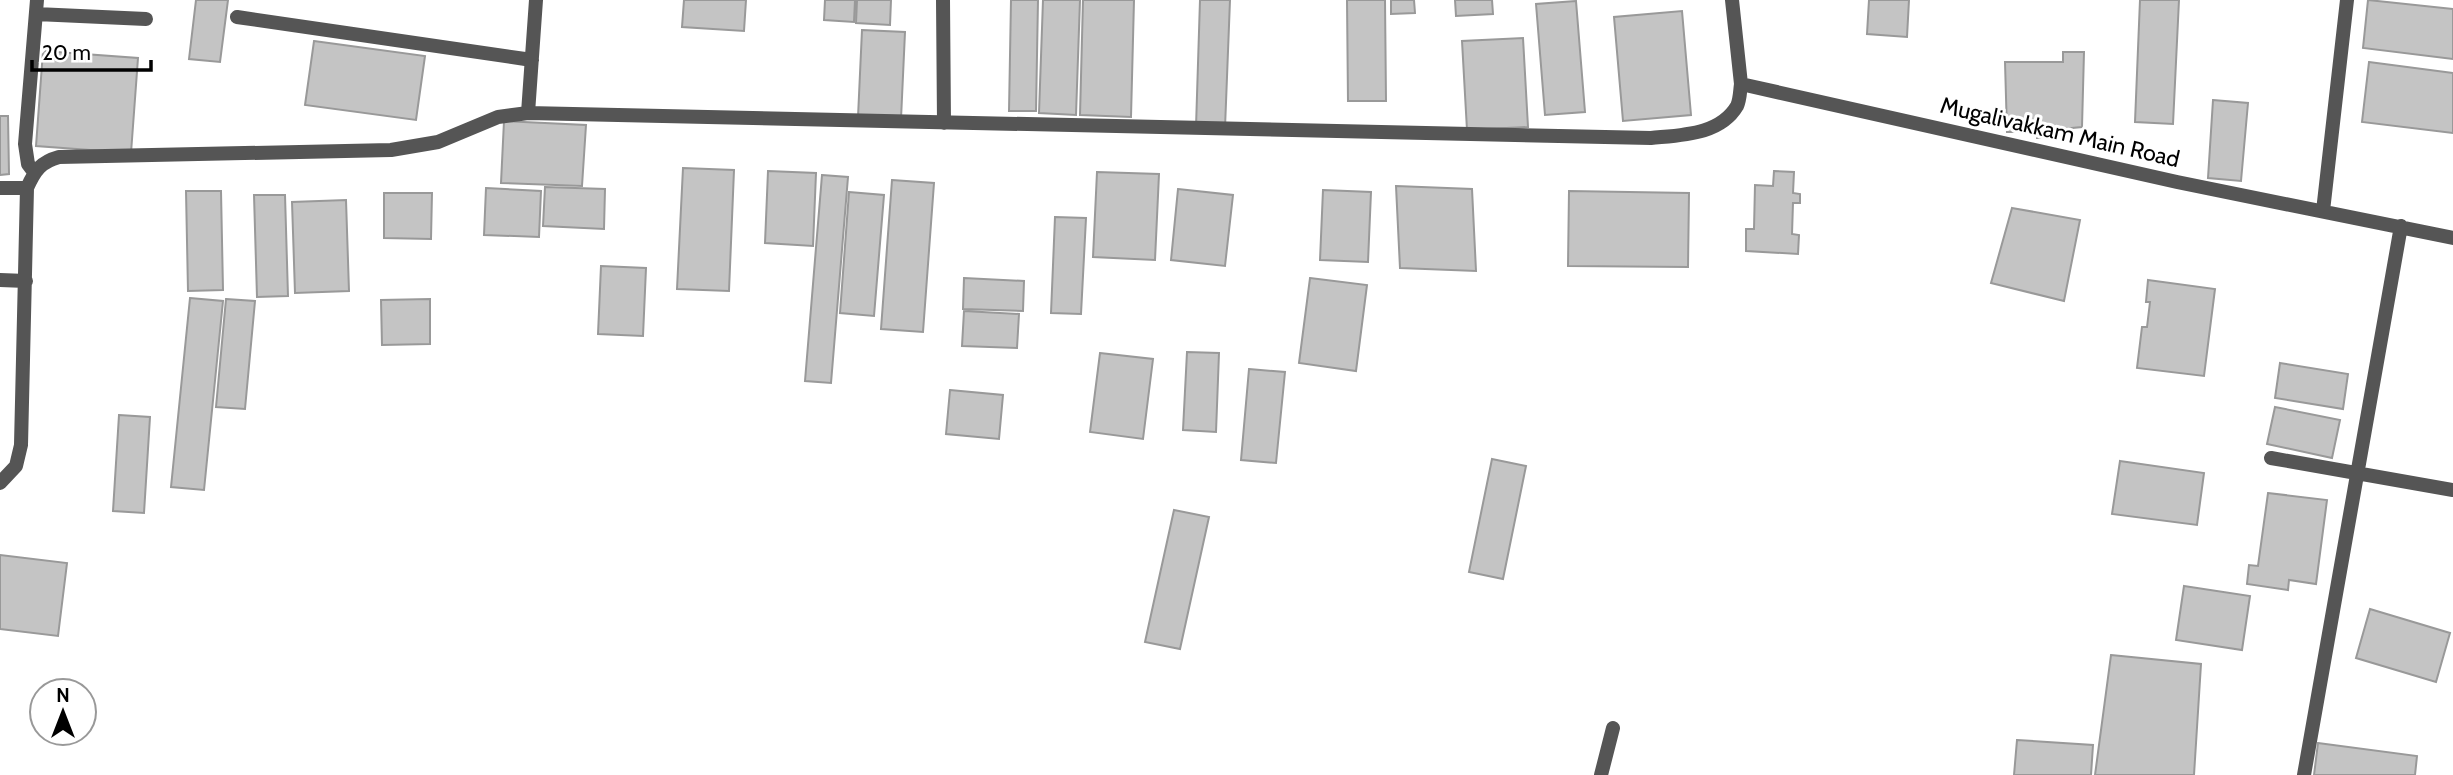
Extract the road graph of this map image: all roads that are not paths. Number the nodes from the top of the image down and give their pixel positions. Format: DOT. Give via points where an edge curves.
graph roads {
  1 [pos="536,0"];
  2 [pos="943,0"];
  3 [pos="1732,0"];
  4 [pos="2347,0"];
  5 [pos="36,7"];
  6 [pos="237,17"];
  7 [pos="146,19"];
  8 [pos="532,60"];
  9 [pos="1741,84"];
  10 [pos="528,113"];
  11 [pos="944,122"];
  12 [pos="34,172"];
  13 [pos="0,188"];
  14 [pos="27,188"];
  15 [pos="2323,211"];
  16 [pos="2401,226"];
  17 [pos="2453,238"];
  18 [pos="0,280"];
  19 [pos="26,281"];
  20 [pos="2271,458"];
  21 [pos="2357,472"];
  22 [pos="0,483"];
  23 [pos="2453,490"];
  24 [pos="1613,728"];
  25 [pos="1601,775"];
  26 [pos="2304,775"];
  1 -- 8 [label="street"];
  2 -- 11 [label="street"];
  3 -- 9 [label="street"];
  4 -- 15 [label="street"];
  5 -- 7 [label="street"];
  5 -- 12 [label="street" via="25,144"];
  6 -- 8 [label="street"];
  8 -- 10 [label="street"];
  9 -- 11 [label="street" via="1738,104 1724,121 1698,132 1651,138"];
  9 -- 15 [label="street, Mugalivakkam Main Road"];
  10 -- 11 [label="street"];
  10 -- 12 [label="street" via="498,117 438,142 391,150 59,157"];
  12 -- 14 [label="street"];
  13 -- 14 [label="street"];
  14 -- 19 [label="street"];
  15 -- 16 [label="street, Mugalivakkam Main Road"];
  16 -- 17 [label="street, Mugalivakkam Main Road"];
  16 -- 21 [label="street"];
  18 -- 19 [label="street"];
  19 -- 22 [label="street" via="21,445 16,466"];
  20 -- 21 [label="street"];
  21 -- 23 [label="street"];
  21 -- 26 [label="street"];
  24 -- 25 [label="street"];
}
